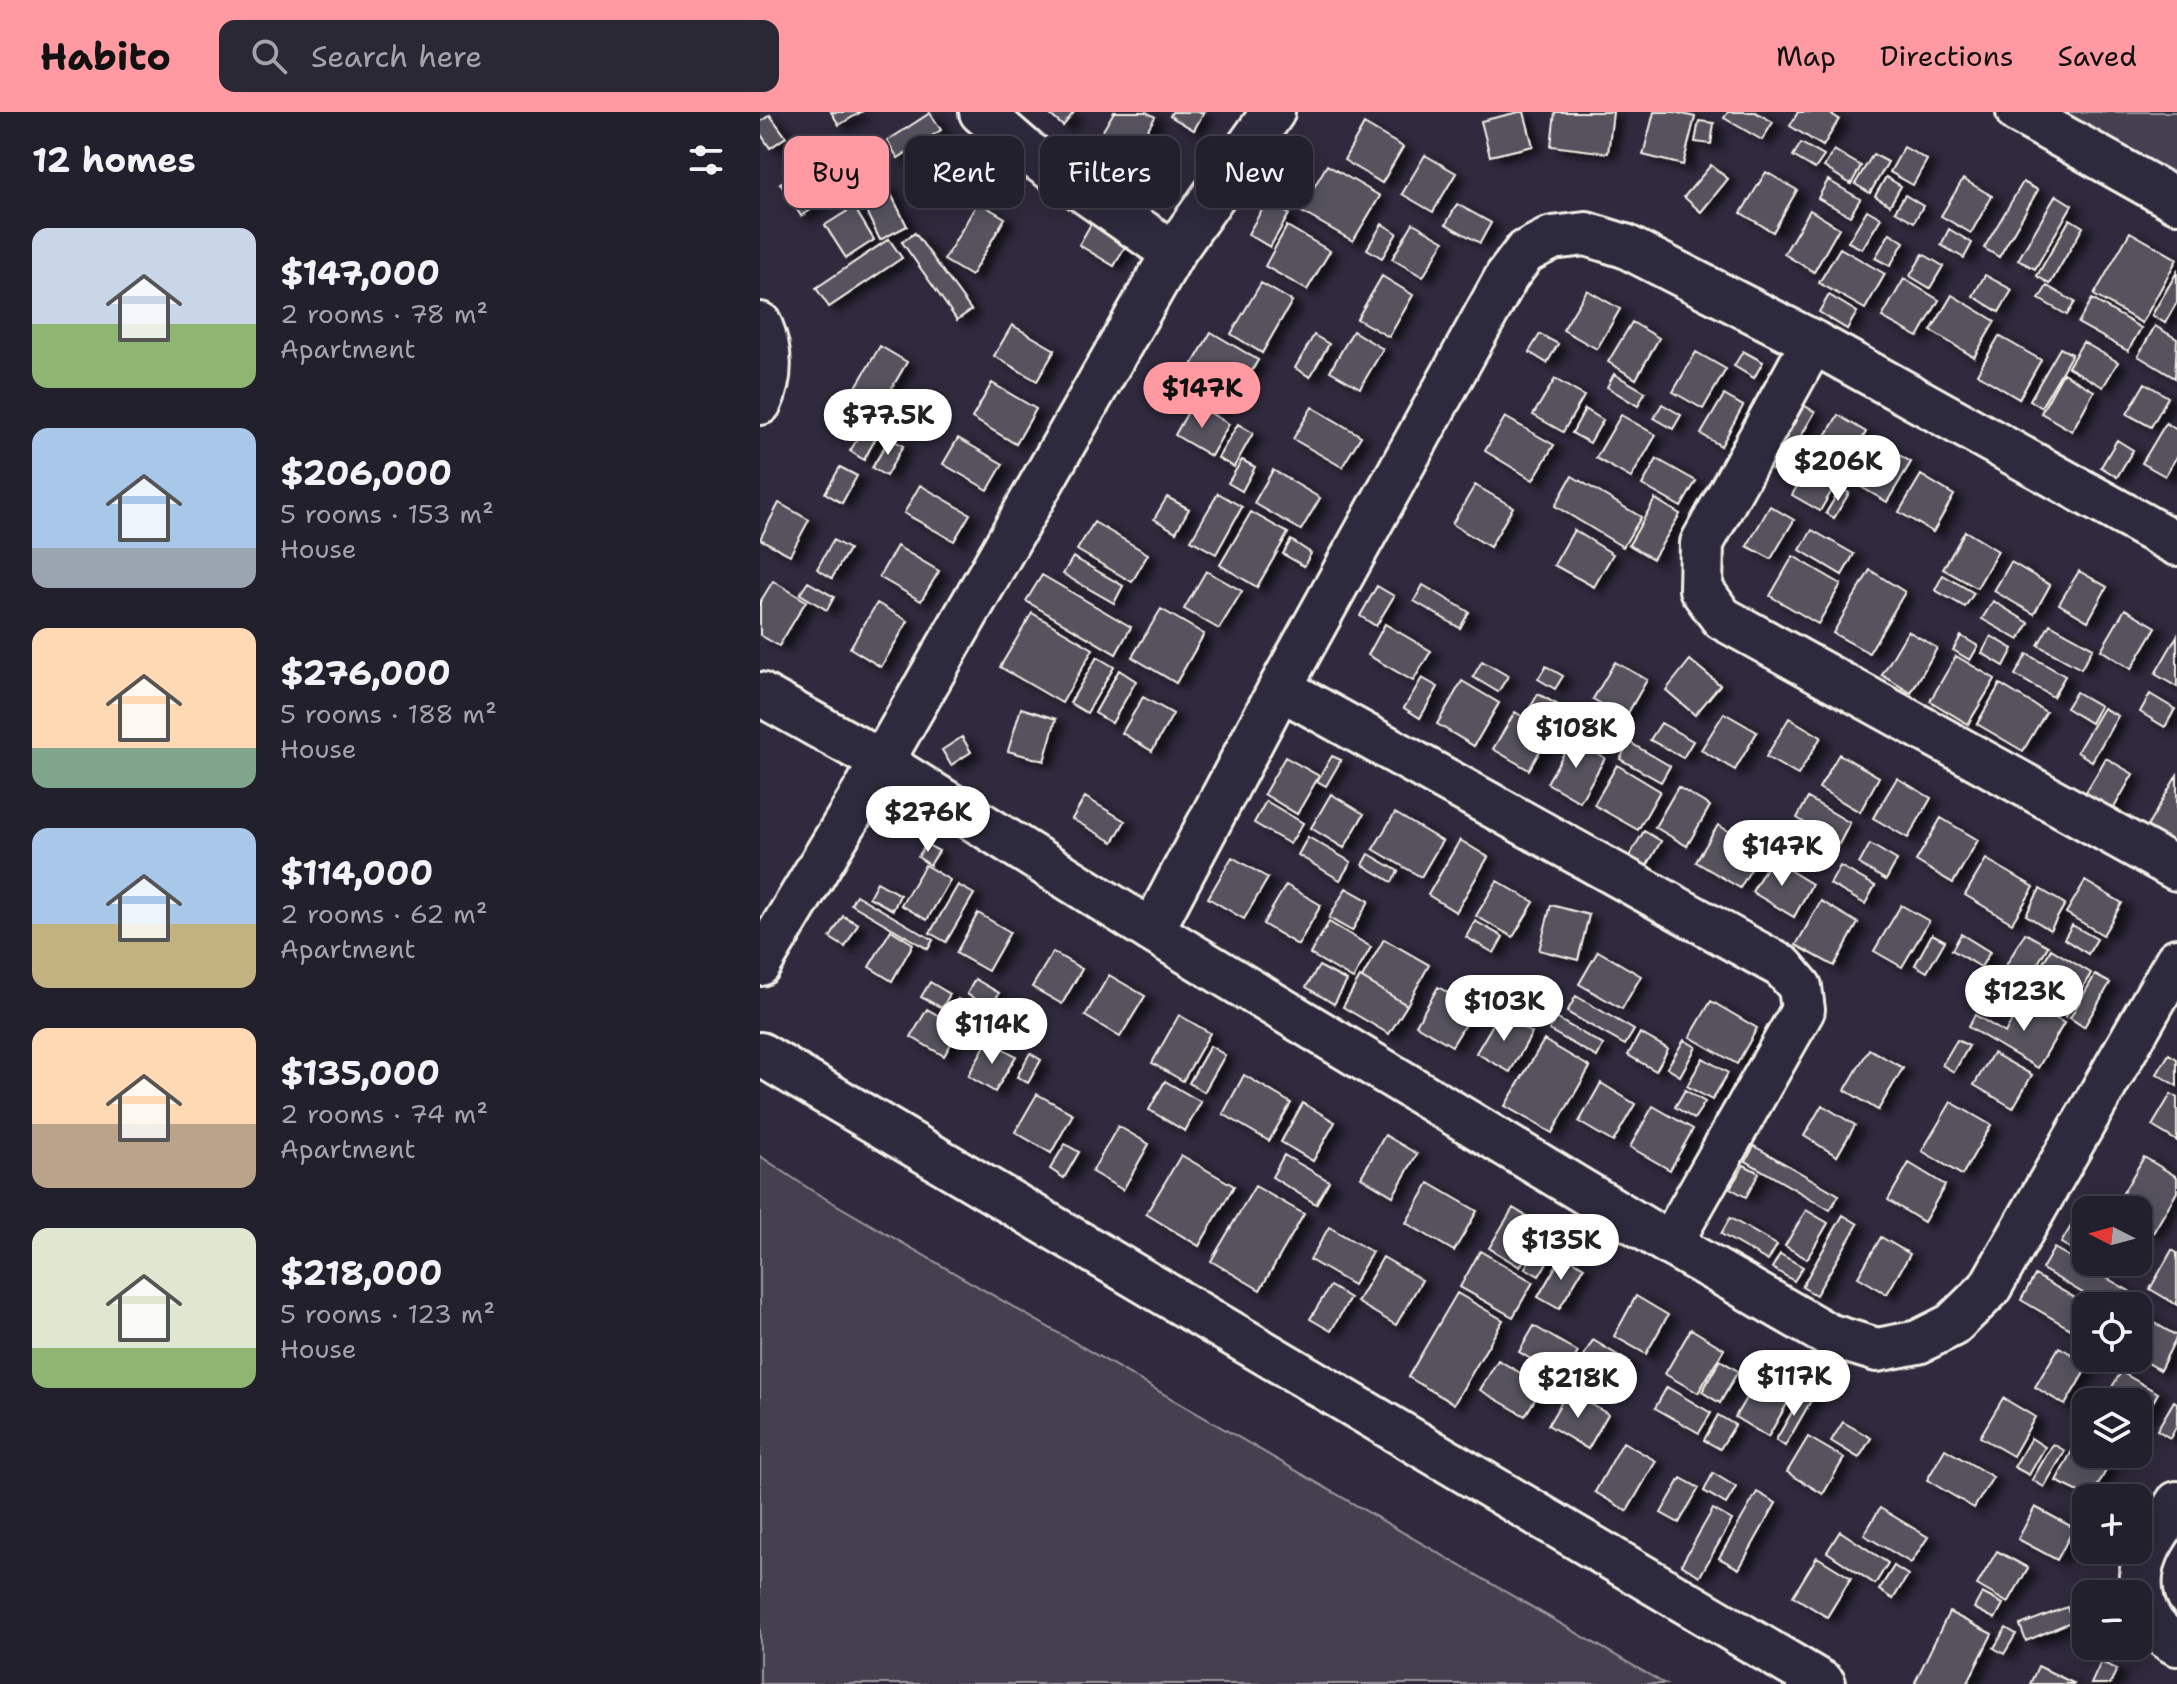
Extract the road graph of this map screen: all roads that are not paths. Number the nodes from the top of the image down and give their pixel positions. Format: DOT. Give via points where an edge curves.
graph roads {
  1 [pos="981,112"];
  2 [pos="1273,112"];
  3 [pos="2018,112"];
  4 [pos="2177,201"];
  5 [pos="1173,253"];
  6 [pos="760,324"];
  7 [pos="1813,342"];
  8 [pos="760,403"];
  9 [pos="2177,544"];
  10 [pos="1280,688"];
  11 [pos="760,694"];
  12 [pos="882,762"];
  13 [pos="2177,869"];
  14 [pos="1152,931"];
  15 [pos="2177,960"];
  16 [pos="760,964"];
  17 [pos="760,1054"];
  18 [pos="1670,1244"];
  19 [pos="2177,1503"];
  20 [pos="2177,1644"];
  21 [pos="1824,1684"];
  1 -- 5 [label="street" via="1026,151"];
  2 -- 5 [label="street"];
  3 -- 4 [label="street"];
  5 -- 12 [label="street"];
  6 -- 8 [label="street" via="768,343 768,385"];
  7 -- 9 [label="street"];
  7 -- 10 [label="street" via="1625,246 1586,234 1552,238 1525,252"];
  7 -- 13 [label="street" via="1702,543 1701,589 1722,618"];
  10 -- 14 [label="street"];
  10 -- 18 [label="street" via="1783,967 1800,987 1803,1010"];
  11 -- 12 [label="street"];
  12 -- 14 [label="street"];
  12 -- 16 [label="street"];
  14 -- 18 [label="street"];
  15 -- 18 [label="street" via="1989,1289 1952,1325 1918,1342 1877,1350 1828,1335"];
  17 -- 21 [label="street"];
  19 -- 20 [label="street" via="2147,1552 2140,1590 2150,1623"];
}
